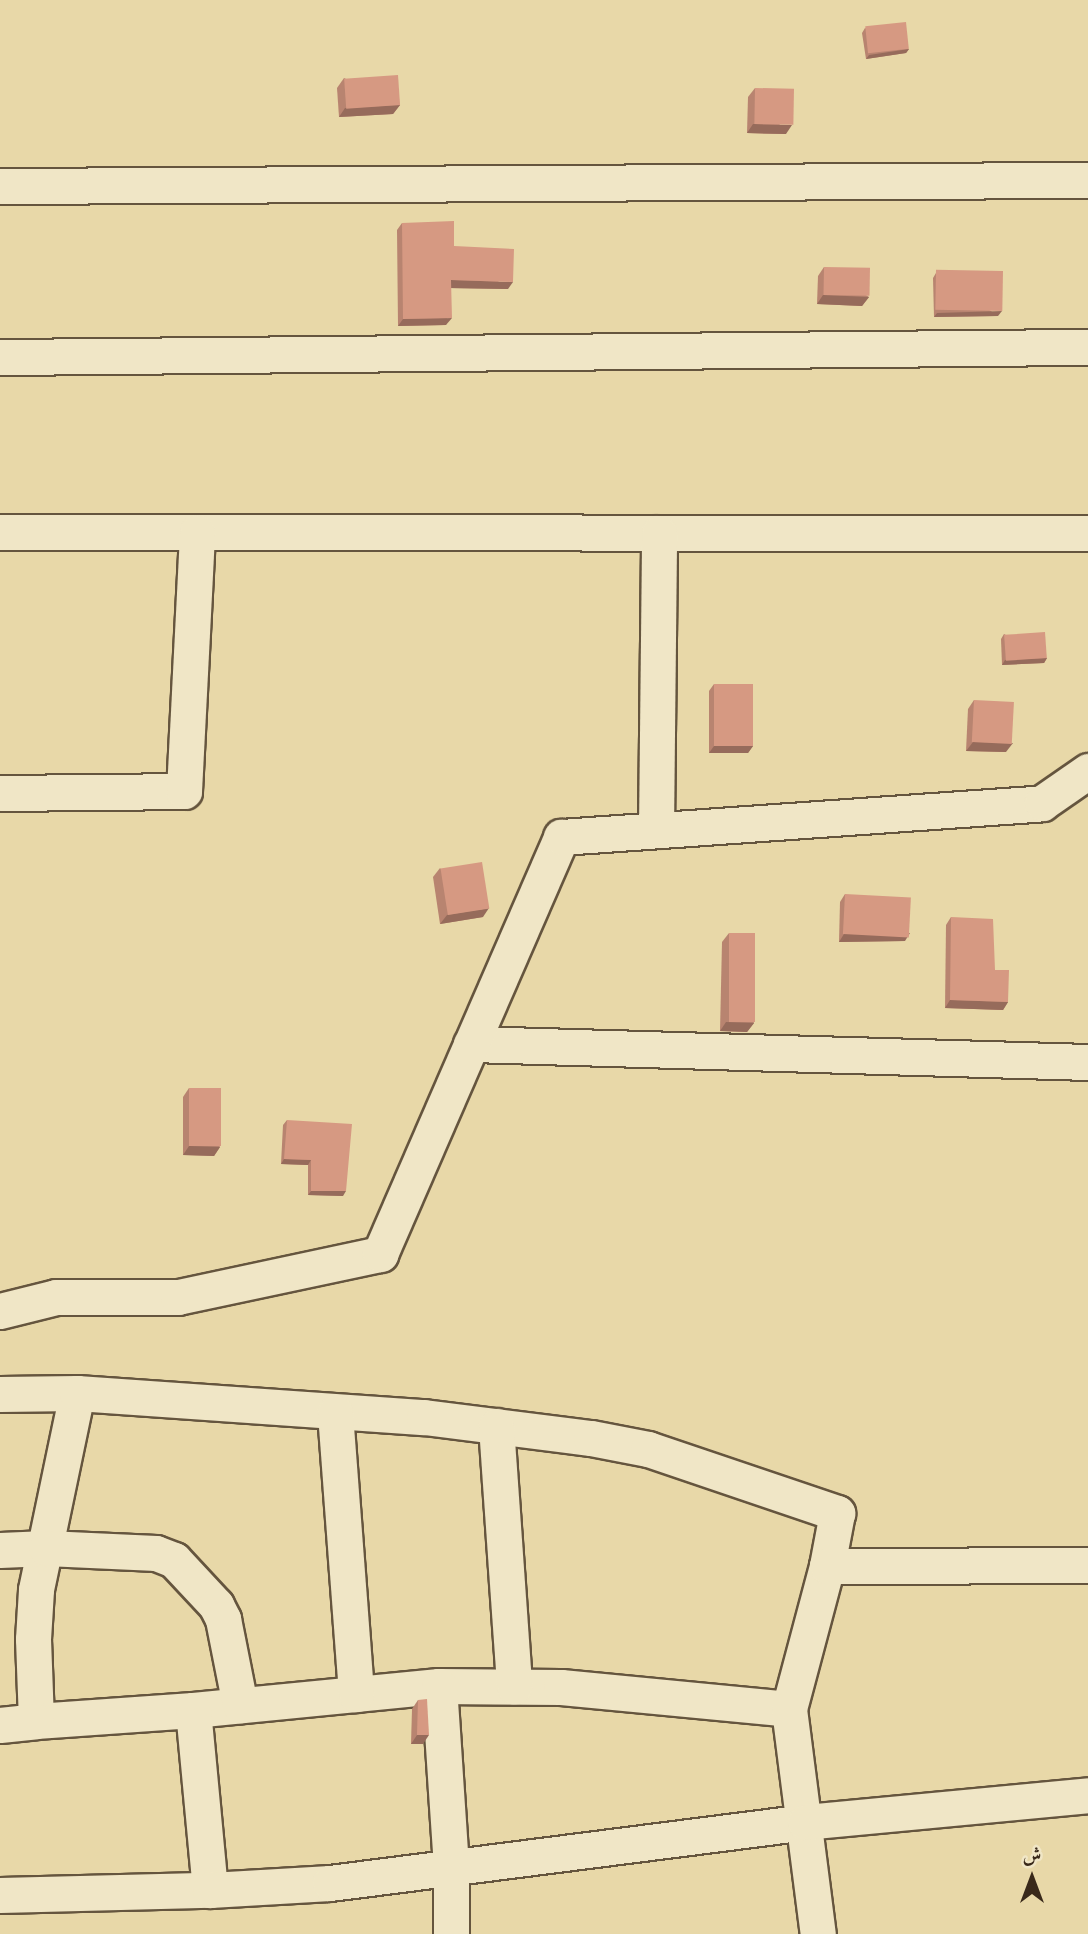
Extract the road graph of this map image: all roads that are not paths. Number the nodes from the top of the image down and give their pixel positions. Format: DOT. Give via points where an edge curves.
graph roads {
  1 [pos="1088,180"];
  2 [pos="0,187"];
  3 [pos="1088,347"];
  4 [pos="0,357"];
  5 [pos="0,532"];
  6 [pos="197,532"];
  7 [pos="659,533"];
  8 [pos="1088,533"];
  9 [pos="1088,771"];
  10 [pos="0,793"];
  11 [pos="656,830"];
  12 [pos="471,1044"];
  13 [pos="1088,1062"];
  14 [pos="0,1311"];
  15 [pos="77,1393"];
  16 [pos="0,1394"];
  17 [pos="335,1413"];
  18 [pos="496,1426"];
  19 [pos="46,1548"];
  20 [pos="0,1550"];
  21 [pos="1088,1565"];
  22 [pos="827,1566"];
  23 [pos="439,1686"];
  24 [pos="514,1686"];
  25 [pos="356,1694"];
  26 [pos="240,1705"];
  27 [pos="789,1709"];
  28 [pos="193,1710"];
  29 [pos="36,1721"];
  30 [pos="0,1726"];
  31 [pos="1088,1795"];
  32 [pos="805,1822"];
  33 [pos="451,1869"];
  34 [pos="210,1890"];
  35 [pos="0,1895"];
  36 [pos="451,1934"];
  37 [pos="818,1934"];
  1 -- 2 [label="street"];
  3 -- 4 [label="street"];
  5 -- 6 [label="street"];
  6 -- 7 [label="street"];
  6 -- 10 [label="street" via="184,791"];
  7 -- 8 [label="street"];
  7 -- 11 [label="street"];
  9 -- 11 [label="street" via="1042,803"];
  11 -- 12 [label="street" via="561,837"];
  12 -- 13 [label="street"];
  12 -- 14 [label="street" via="380,1254 178,1297 56,1297"];
  15 -- 16 [label="street"];
  15 -- 17 [label="street"];
  15 -- 19 [label="street"];
  17 -- 18 [label="street"];
  17 -- 25 [label="street"];
  18 -- 22 [label="street" via="648,1449 837,1513"];
  18 -- 24 [label="street"];
  19 -- 20 [label="street"];
  19 -- 26 [label="street" via="156,1553 174,1560 216,1605 223,1619"];
  19 -- 29 [label="street" via="39,1565 33,1639"];
  21 -- 22 [label="street"];
  22 -- 27 [label="street"];
  23 -- 24 [label="street"];
  23 -- 25 [label="street"];
  23 -- 33 [label="street"];
  24 -- 27 [label="street"];
  25 -- 26 [label="street"];
  26 -- 28 [label="street"];
  27 -- 32 [label="street"];
  28 -- 29 [label="street"];
  28 -- 34 [label="street"];
  29 -- 30 [label="street"];
  31 -- 32 [label="street"];
  32 -- 33 [label="street"];
  32 -- 37 [label="street"];
  33 -- 34 [label="street"];
  33 -- 36 [label="street"];
  34 -- 35 [label="street"];
}
